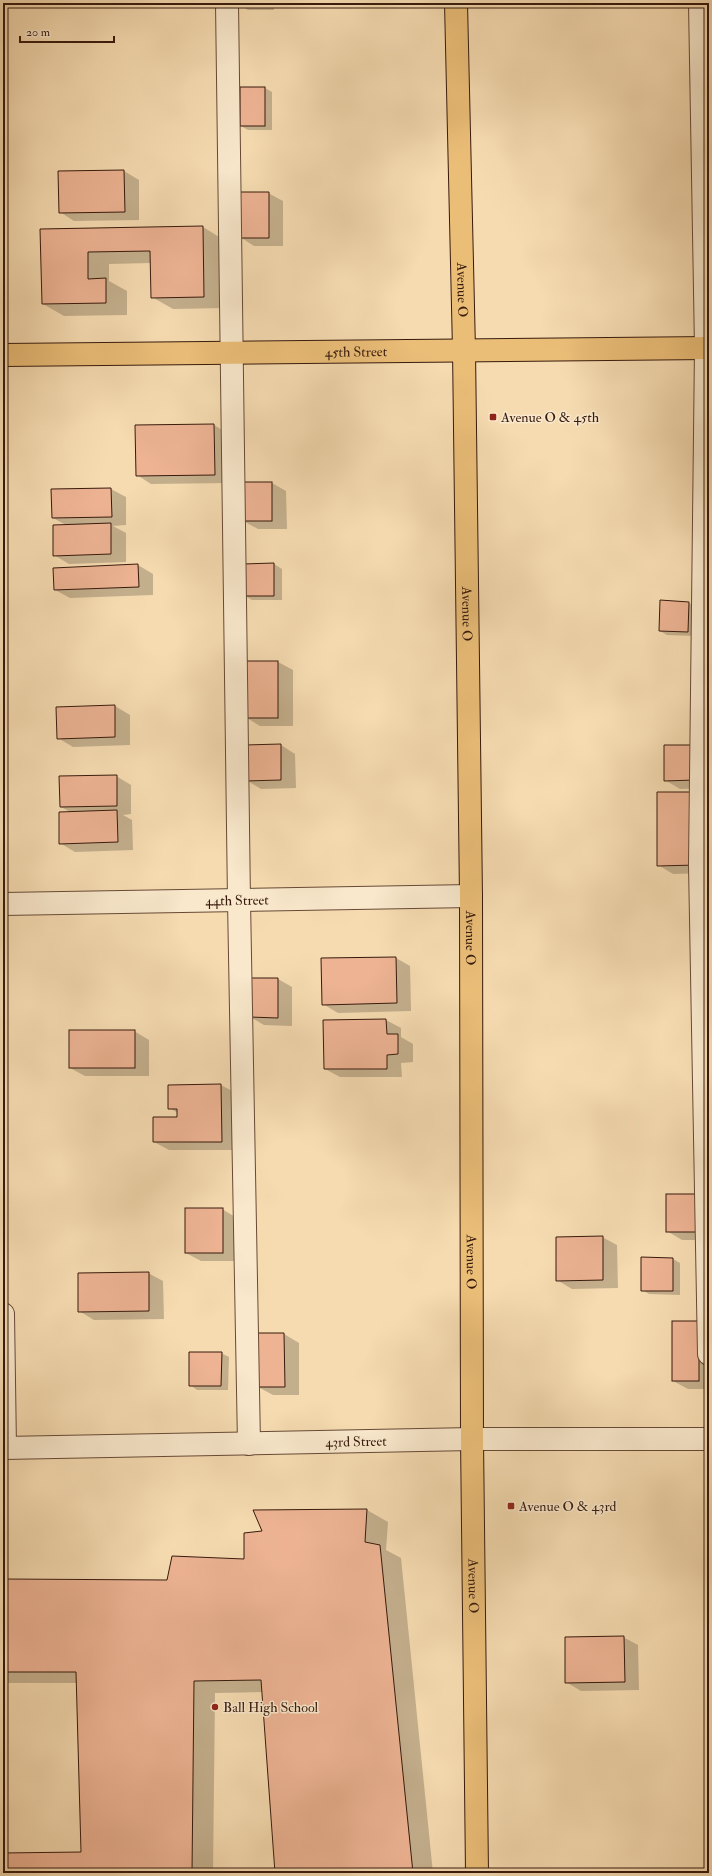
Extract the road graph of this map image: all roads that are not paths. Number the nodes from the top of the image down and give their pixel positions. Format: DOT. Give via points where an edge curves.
graph roads {
  1 [pos="227,3"];
  2 [pos="456,3"];
  3 [pos="700,3"];
  4 [pos="708,348"];
  5 [pos="464,350"];
  6 [pos="232,353"];
  7 [pos="3,355"];
  8 [pos="471,896"];
  9 [pos="239,901"];
  10 [pos="3,904"];
  11 [pos="3,1314"];
  12 [pos="709,1354"];
  13 [pos="472,1439"];
  14 [pos="709,1439"];
  15 [pos="249,1444"];
  16 [pos="4,1448"];
  17 [pos="477,1873"];
  1 -- 6 [label="street"];
  2 -- 5 [label="main road, Avenue O"];
  3 -- 4 [label="street"];
  4 -- 5 [label="main road, 45th Street"];
  4 -- 12 [label="street" via="700,865"];
  5 -- 6 [label="main road, 45th Street"];
  5 -- 8 [label="main road, Avenue O"];
  6 -- 7 [label="main road, 45th Street"];
  6 -- 9 [label="street"];
  8 -- 9 [label="street, 44th Street"];
  8 -- 13 [label="main road, Avenue O"];
  9 -- 10 [label="street, 44th Street"];
  9 -- 15 [label="street"];
  11 -- 16 [label="street"];
  13 -- 14 [label="street, 43rd Street"];
  13 -- 15 [label="street, 43rd Street"];
  13 -- 17 [label="main road, Avenue O"];
  15 -- 16 [label="street, 43rd Street"];
}
